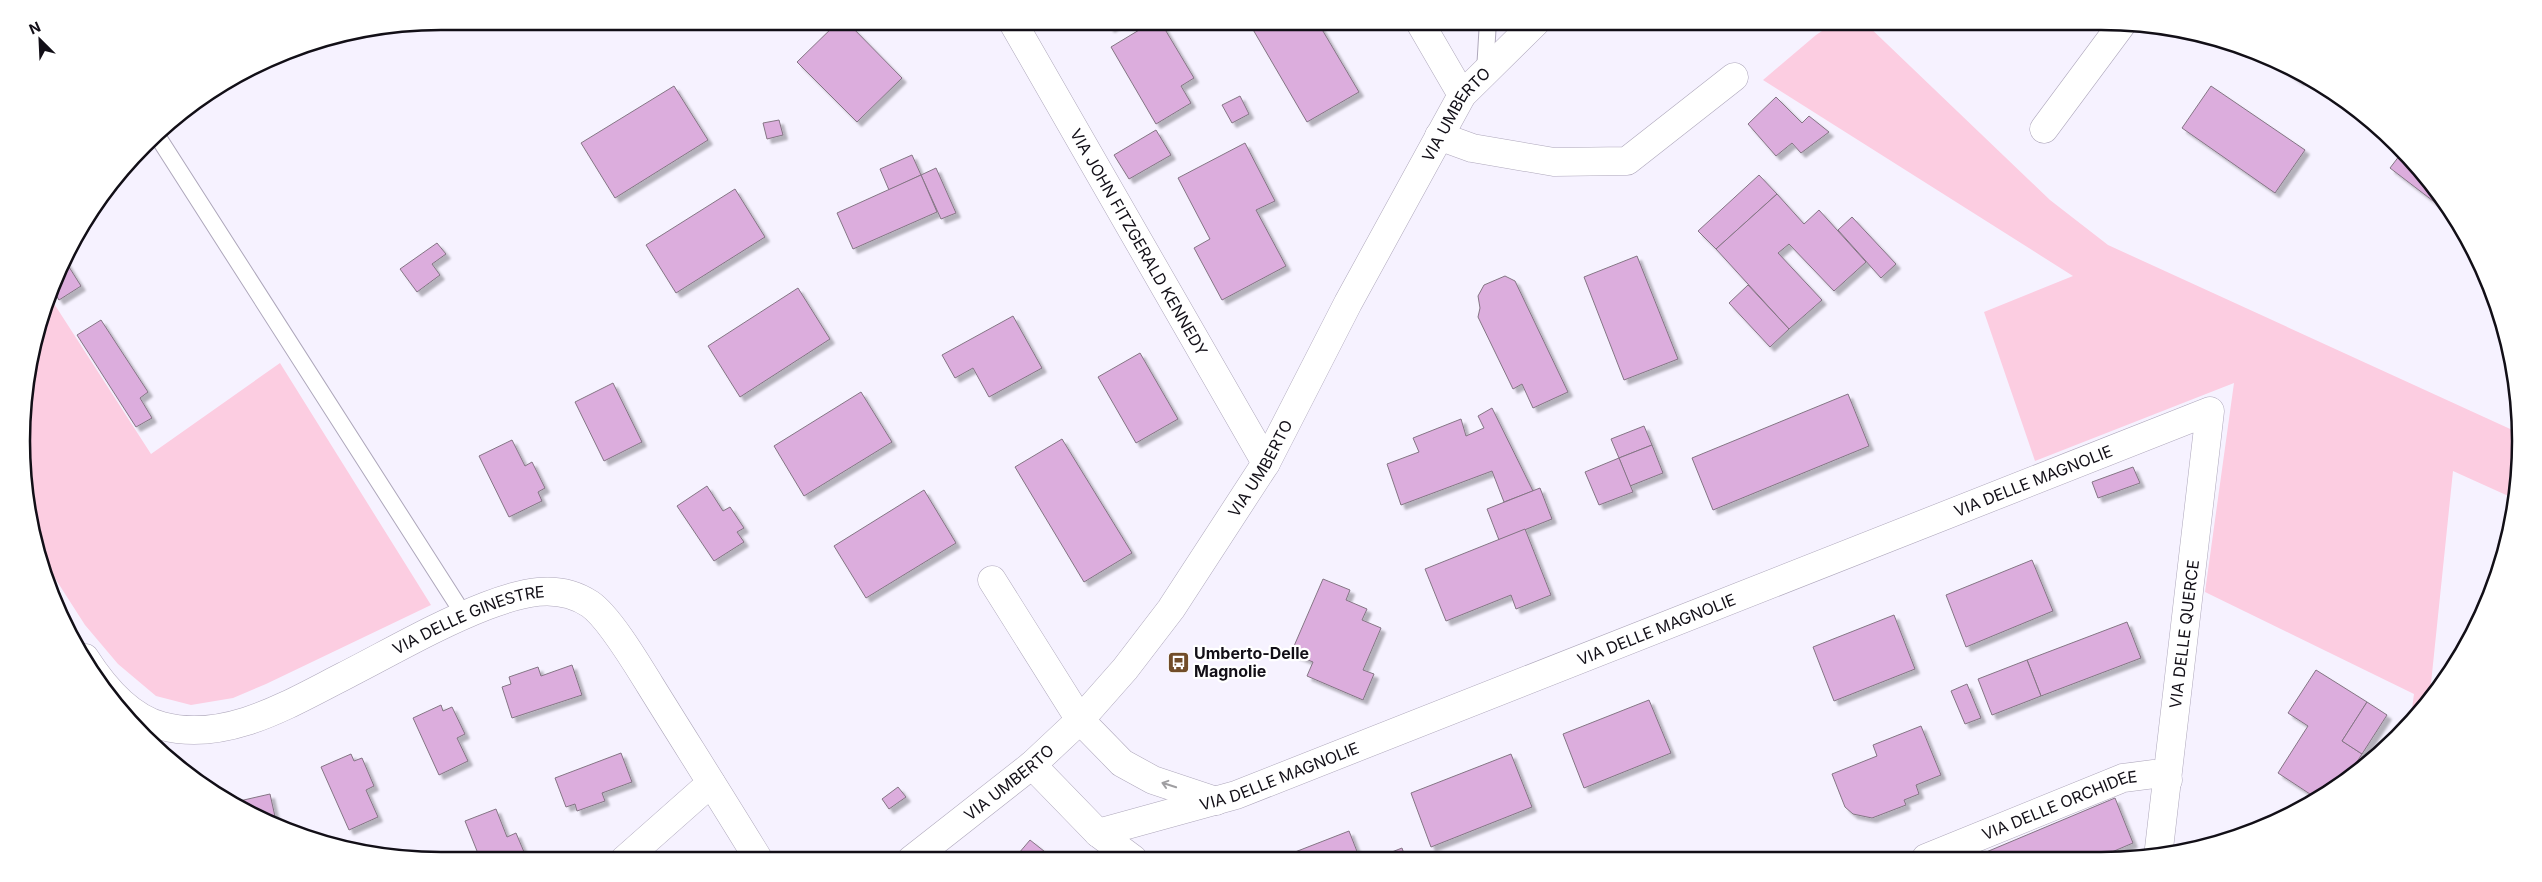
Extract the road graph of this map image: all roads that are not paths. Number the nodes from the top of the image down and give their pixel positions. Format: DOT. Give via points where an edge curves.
graph roads {
  1 [pos="1017,30"];
  2 [pos="1424,30"];
  3 [pos="1487,30"];
  4 [pos="1528,30"];
  5 [pos="2117,31"];
  6 [pos="1485,71"];
  7 [pos="1734,77"];
  8 [pos="1462,95"];
  9 [pos="2044,129"];
  10 [pos="1439,136"];
  11 [pos="160,141"];
  12 [pos="2210,412"];
  13 [pos="1266,463"];
  14 [pos="992,580"];
  15 [pos="464,615"];
  16 [pos="131,710"];
  17 [pos="1080,720"];
  18 [pos="1032,765"];
  19 [pos="2168,780"];
  20 [pos="711,783"];
  21 [pos="1216,800"];
  22 [pos="2159,847"];
  23 [pos="1113,849"];
  24 [pos="633,852"];
  25 [pos="754,852"];
  26 [pos="921,852"];
  27 [pos="1941,852"];
  1 -- 13 [label="street, VIA JOHN FITZGERALD KENNEDY"];
  2 -- 8 [label="street"];
  3 -- 6 [label="lane"];
  4 -- 6 [label="street, VIA UMBERTO"];
  5 -- 9 [label="street"];
  6 -- 8 [label="street, VIA UMBERTO"];
  7 -- 10 [label="street" via="1627,160 1554,162 1472,148"];
  8 -- 10 [label="street, VIA UMBERTO"];
  10 -- 13 [label="street, VIA UMBERTO"];
  11 -- 15 [label="lane"];
  12 -- 19 [label="street, VIA DELLE QUERCE"];
  12 -- 21 [label="street, VIA DELLE MAGNOLIE" via="1236,795"];
  13 -- 17 [label="street, VIA UMBERTO" via="1171,609"];
  14 -- 17 [label="street"];
  15 -- 16 [label="street, VIA DELLE GINESTRE" via="280,709 235,725 195,730 161,725"];
  15 -- 20 [label="street, VIA DELLE GINESTRE" via="515,594 560,590 591,604 622,641"];
  17 -- 18 [label="street, VIA UMBERTO"];
  21 -- 17 [label="street, one-way" via="1153,780 1122,763"];
  18 -- 23 [label="street"];
  18 -- 26 [label="street, VIA UMBERTO"];
  19 -- 22 [label="street, VIA DELLE QUERCE"];
  19 -- 27 [label="street, VIA DELLE ORCHIDEE" via="2154,774 2123,778"];
  20 -- 24 [label="street"];
  20 -- 25 [label="street, VIA DELLE GINESTRE"];
  21 -- 23 [label="street, VIA DELLE MAGNOLIE"];
}
